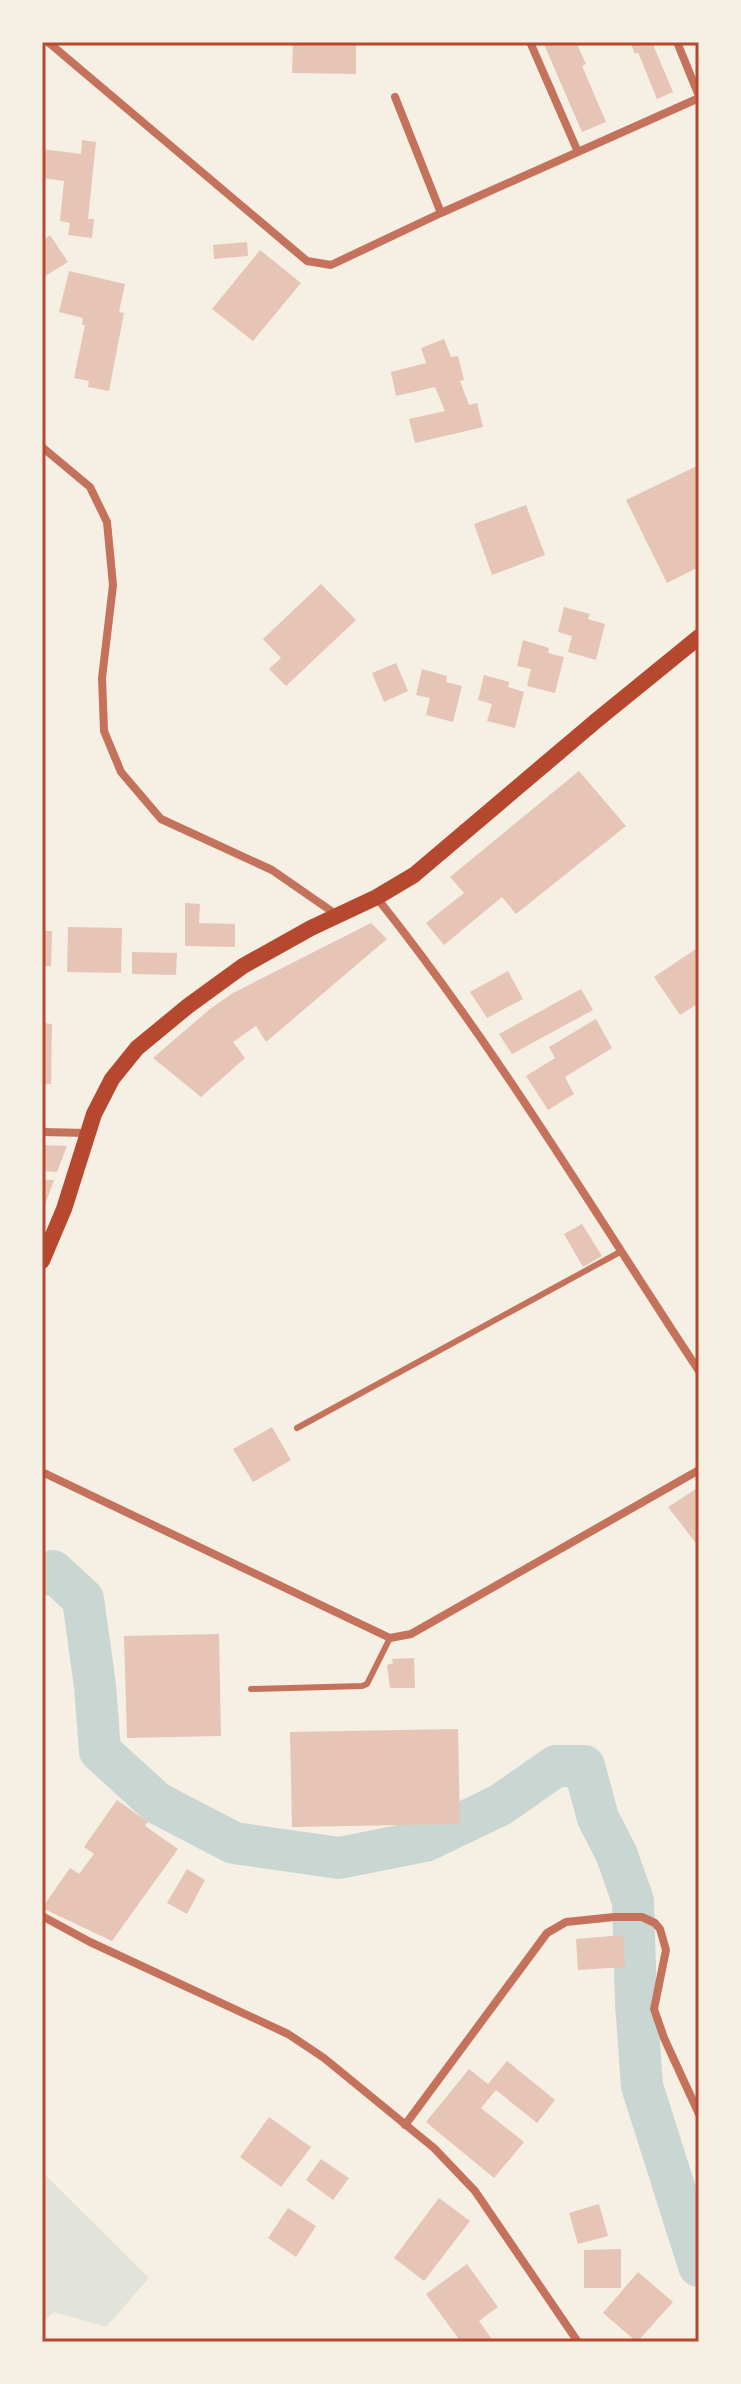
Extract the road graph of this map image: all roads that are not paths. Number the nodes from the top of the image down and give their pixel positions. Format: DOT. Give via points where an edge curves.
graph roads {
  1 [pos="48,42"];
  2 [pos="530,42"];
  3 [pos="677,42"];
  4 [pos="395,97"];
  5 [pos="699,97"];
  6 [pos="578,152"];
  7 [pos="441,213"];
  8 [pos="42,447"];
  9 [pos="699,637"];
  10 [pos="377,897"];
  11 [pos="337,915"];
  12 [pos="42,1132"];
  13 [pos="88,1133"];
  14 [pos="620,1252"];
  15 [pos="42,1261"];
  16 [pos="699,1371"];
  17 [pos="297,1428"];
  18 [pos="699,1470"];
  19 [pos="42,1472"];
  20 [pos="390,1638"];
  21 [pos="251,1689"];
  22 [pos="42,1916"];
  23 [pos="699,2114"];
  24 [pos="405,2125"];
  25 [pos="578,2342"];
  1 -- 7 [label="street" via="307,261 331,265"];
  2 -- 6 [label="street"];
  3 -- 5 [label="street"];
  4 -- 7 [label="street"];
  5 -- 6 [label="street"];
  6 -- 7 [label="street"];
  8 -- 11 [label="street" via="90,487 107,522 113,585 102,678 104,731 121,772 161,819 272,870"];
  9 -- 10 [label="main road" via="414,875"];
  10 -- 11 [label="main road"];
  10 -- 14 [label="street" via="434,971"];
  11 -- 13 [label="main road" via="243,966 137,1048 112,1079"];
  12 -- 13 [label="street"];
  13 -- 15 [label="main road"];
  14 -- 16 [label="street"];
  14 -- 17 [label="lane"];
  18 -- 20 [label="street" via="411,1634"];
  19 -- 20 [label="street"];
  20 -- 21 [label="lane" via="362,1686"];
  22 -- 24 [label="street" via="288,2034"];
  23 -- 24 [label="street" via="654,2009 664,1935 642,1917 614,1917 566,1922 547,1933"];
  24 -- 25 [label="street" via="475,2191"];
}
